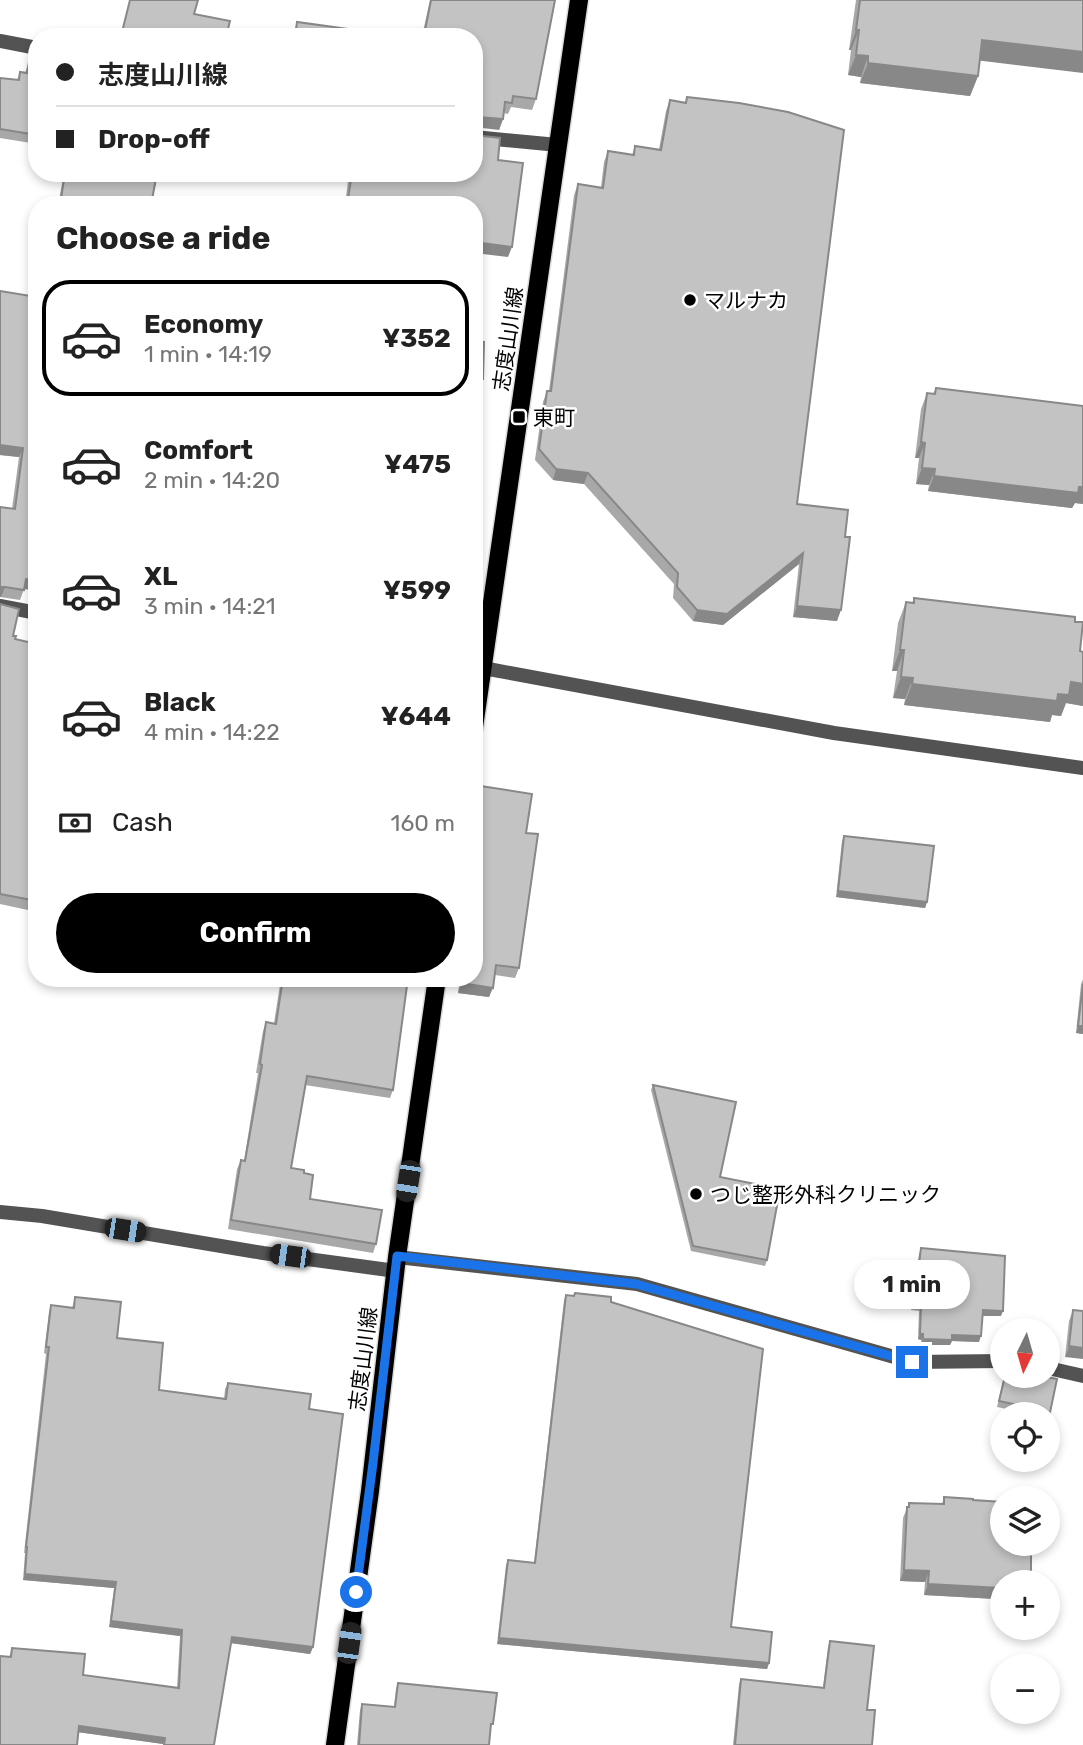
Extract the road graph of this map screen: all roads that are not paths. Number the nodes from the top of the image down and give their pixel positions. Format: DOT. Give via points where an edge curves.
graph roads {
  1 [pos="579,0"];
  2 [pos="0,41"];
  3 [pos="28,46"];
  4 [pos="483,137"];
  5 [pos="558,145"];
  6 [pos="0,606"];
  7 [pos="28,611"];
  8 [pos="483,668"];
  9 [pos="1083,768"];
  10 [pos="437,987"];
  11 [pos="0,1212"];
  12 [pos="396,1264"];
  13 [pos="990,1361"];
  14 [pos="1060,1371"];
  15 [pos="1083,1376"];
  16 [pos="335,1745"];
  1 -- 5 [label="main road, 志度山川線"];
  2 -- 3 [label="street"];
  4 -- 5 [label="street"];
  5 -- 8 [label="main road, 志度山川線"];
  6 -- 7 [label="street"];
  8 -- 9 [label="street" via="834,733"];
  10 -- 12 [label="main road, 志度山川線"];
  11 -- 12 [label="street" via="263,1253"];
  12 -- 13 [label="street" via="636,1284 912,1362"];
  12 -- 16 [label="main road, 志度山川線"];
  14 -- 15 [label="street"];
}
